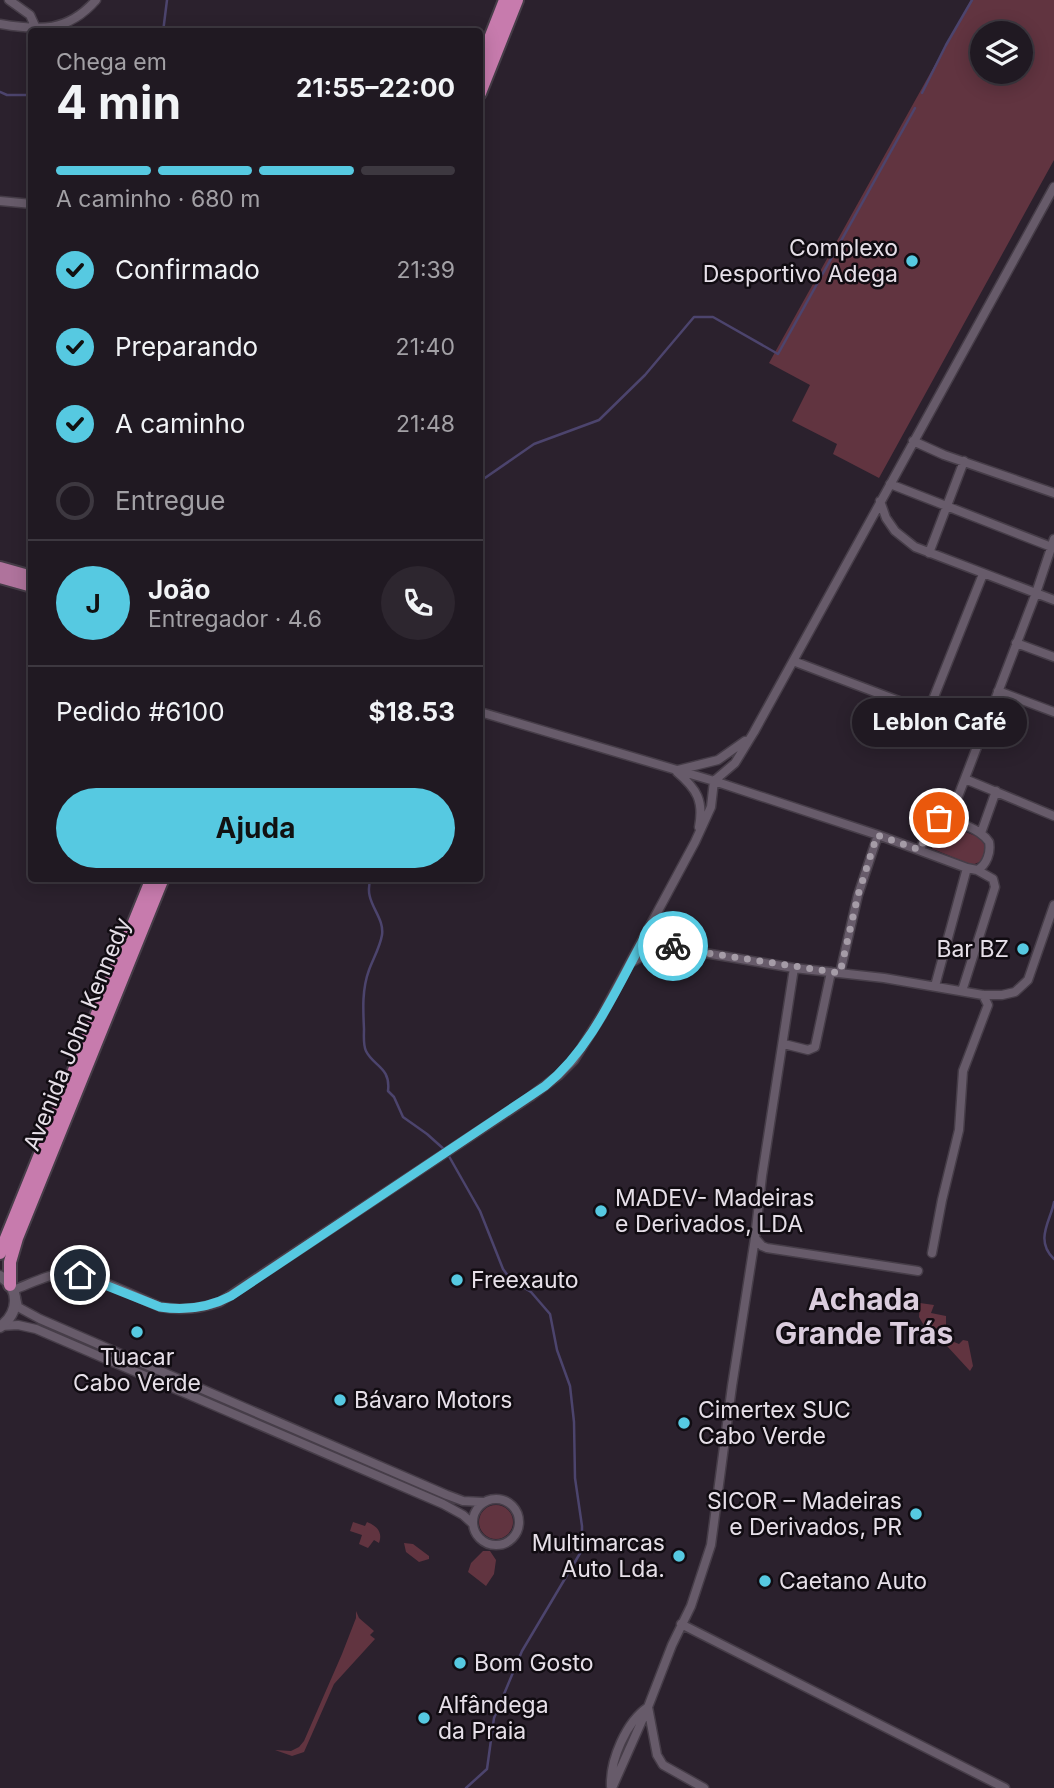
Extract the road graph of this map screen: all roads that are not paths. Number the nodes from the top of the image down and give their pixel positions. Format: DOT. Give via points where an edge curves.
graph roads {
  1 [pos="9,0"];
  2 [pos="96,0"];
  3 [pos="505,0"];
  4 [pos="517,0"];
  5 [pos="0,24"];
  6 [pos="35,26"];
  7 [pos="483,56"];
  8 [pos="483,85"];
  9 [pos="1054,187"];
  10 [pos="0,201"];
  11 [pos="28,204"];
  12 [pos="913,441"];
  13 [pos="964,461"];
  14 [pos="890,484"];
  15 [pos="1054,493"];
  16 [pos="880,501"];
  17 [pos="947,506"];
  18 [pos="1053,544"];
  19 [pos="929,553"];
  20 [pos="0,568"];
  21 [pos="983,574"];
  22 [pos="28,576"];
  23 [pos="0,577"];
  24 [pos="28,585"];
  25 [pos="1036,593"];
  26 [pos="1054,600"];
  27 [pos="1016,643"];
  28 [pos="1054,657"];
  29 [pos="793,662"];
  30 [pos="998,691"];
  31 [pos="928,712"];
  32 [pos="1054,712"];
  33 [pos="483,713"];
  34 [pos="983,731"];
  35 [pos="754,732"];
  36 [pos="675,770"];
  37 [pos="965,779"];
  38 [pos="714,781"];
  39 [pos="996,791"];
  40 [pos="1054,816"];
  41 [pos="949,820"];
  42 [pos="981,833"];
  43 [pos="877,835"];
  44 [pos="695,842"];
  45 [pos="920,850"];
  46 [pos="967,868"];
  47 [pos="977,870"];
  48 [pos="150,882"];
  49 [pos="161,882"];
  50 [pos="1054,905"];
  51 [pos="646,935"];
  52 [pos="687,950"];
  53 [pos="628,967"];
  54 [pos="794,968"];
  55 [pos="835,972"];
  56 [pos="935,986"];
  57 [pos="962,991"];
  58 [pos="983,995"];
  59 [pos="784,1044"];
  60 [pos="755,1238"];
  61 [pos="0,1252"];
  62 [pos="932,1254"];
  63 [pos="918,1271"];
  64 [pos="10,1287"];
  65 [pos="0,1326"];
  66 [pos="483,1502"];
  67 [pos="473,1524"];
  68 [pos="681,1624"];
  69 [pos="648,1707"];
  70 [pos="611,1788"];
  71 [pos="704,1788"];
  72 [pos="1004,1788"];
  1 -- 6 [label="street" via="30,15"];
  2 -- 6 [label="street" via="73,22"];
  3 -- 7 [label="highway"];
  4 -- 8 [label="highway"];
  5 -- 6 [label="street"];
  9 -- 12 [label="street"];
  10 -- 11 [label="street"];
  12 -- 13 [label="street"];
  12 -- 14 [label="street"];
  13 -- 15 [label="street"];
  13 -- 17 [label="street"];
  14 -- 16 [label="street"];
  14 -- 17 [label="street"];
  16 -- 19 [label="street" via="895,531"];
  16 -- 29 [label="street"];
  17 -- 18 [label="street"];
  17 -- 19 [label="street"];
  18 -- 25 [label="street"];
  19 -- 21 [label="street"];
  20 -- 22 [label="main road"];
  21 -- 25 [label="street"];
  21 -- 31 [label="street"];
  23 -- 24 [label="main road"];
  25 -- 26 [label="street"];
  25 -- 27 [label="street"];
  27 -- 28 [label="street"];
  27 -- 30 [label="street"];
  29 -- 31 [label="street"];
  29 -- 35 [label="street"];
  30 -- 32 [label="street"];
  30 -- 34 [label="street"];
  31 -- 34 [label="street"];
  33 -- 36 [label="street"];
  34 -- 37 [label="street"];
  35 -- 36 [label="street" via="718,760"];
  35 -- 38 [label="street" via="735,763"];
  36 -- 38 [label="street"];
  36 -- 44 [label="street" via="692,785 701,802"];
  37 -- 39 [label="street"];
  37 -- 41 [label="street"];
  38 -- 43 [label="street"];
  38 -- 44 [label="street" via="711,807"];
  39 -- 40 [label="street"];
  39 -- 42 [label="street"];
  41 -- 42 [label="street"];
  41 -- 45 [label="street" via="939,818 931,823"];
  42 -- 47 [label="street" via="990,849"];
  43 -- 45 [label="street"];
  43 -- 55 [label="street"];
  44 -- 51 [label="street"];
  45 -- 46 [label="street"];
  46 -- 47 [label="street"];
  46 -- 56 [label="street"];
  47 -- 57 [label="street" via="991,877 995,887"];
  48 -- 61 [label="highway, Avenida John Kennedy"];
  49 -- 64 [label="highway, Avenida John Kennedy" via="17,1238 10,1262"];
  50 -- 58 [label="street" via="1025,985 1009,994"];
  51 -- 52 [label="street"];
  51 -- 53 [label="street"];
  52 -- 53 [label="street" via="651,952"];
  52 -- 54 [label="street"];
  53 -- 64 [label="street" via="573,1060 545,1086 231,1296 184,1310 160,1307 68,1273"];
  54 -- 55 [label="street"];
  54 -- 59 [label="street"];
  55 -- 56 [label="street"];
  55 -- 59 [label="street" via="815,1047 807,1050"];
  56 -- 57 [label="street"];
  57 -- 58 [label="street"];
  58 -- 62 [label="street" via="988,1004 963,1071 959,1130"];
  59 -- 60 [label="street"];
  60 -- 63 [label="street" via="767,1248"];
  60 -- 68 [label="street" via="711,1545"];
  64 -- 65 [label="street" via="13,1314"];
  64 -- 66 [label="street" via="18,1307 40,1319 447,1495"];
  65 -- 67 [label="street" via="36,1329 443,1504"];
  66 -- 67 [label="street"];
  66 -- 67 [label="street" via="497,1499 511,1504 518,1516 517,1531 508,1542 494,1545 481,1540"];
  68 -- 69 [label="street"];
  68 -- 72 [label="street"];
  69 -- 70 [label="street"];
  69 -- 71 [label="street" via="663,1765"];
}
